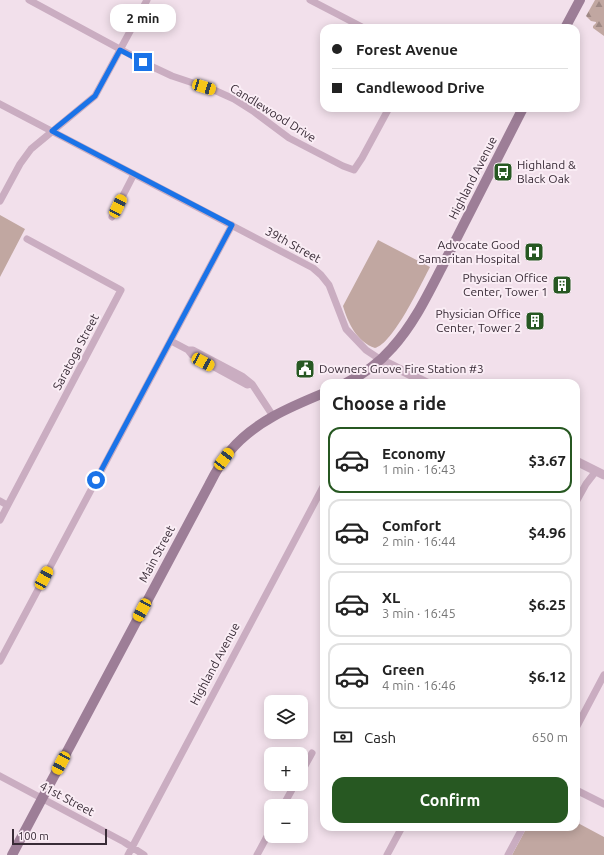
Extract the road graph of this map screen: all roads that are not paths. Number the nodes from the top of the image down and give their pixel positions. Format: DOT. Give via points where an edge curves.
graph roads {
  1 [pos="29,0"];
  2 [pos="147,0"];
  3 [pos="310,0"];
  4 [pos="580,0"];
  5 [pos="356,24"];
  6 [pos="567,24"];
  7 [pos="120,50"];
  8 [pos="0,104"];
  9 [pos="387,112"];
  10 [pos="519,112"];
  11 [pos="52,131"];
  12 [pos="134,174"];
  13 [pos="0,201"];
  14 [pos="112,217"];
  15 [pos="232,225"];
  16 [pos="27,239"];
  17 [pos="171,341"];
  18 [pos="381,360"];
  19 [pos="353,379"];
  20 [pos="419,379"];
  21 [pos="320,395"];
  22 [pos="273,416"];
  23 [pos="580,463"];
  24 [pos="600,473"];
  25 [pos="320,493"];
  26 [pos="580,495"];
  27 [pos="0,501"];
  28 [pos="7,505"];
  29 [pos="0,520"];
  30 [pos="0,661"];
  31 [pos="604,675"];
  32 [pos="580,720"];
  33 [pos="312,753"];
  34 [pos="308,760"];
  35 [pos="0,776"];
  36 [pos="580,792"];
  37 [pos="42,799"];
  38 [pos="604,804"];
  39 [pos="400,831"];
  40 [pos="521,831"];
  41 [pos="264,842"];
  42 [pos="132,847"];
  43 [pos="12,855"];
  44 [pos="128,855"];
  45 [pos="144,855"];
  46 [pos="257,855"];
  47 [pos="387,855"];
  48 [pos="508,855"];
  1 -- 7 [label="street, Candlewood Drive"];
  2 -- 7 [label="street"];
  3 -- 5 [label="street"];
  4 -- 6 [label="main road"];
  7 -- 9 [label="street, Candlewood Drive" via="172,76 234,99 289,138 354,170"];
  7 -- 11 [label="street" via="95,96"];
  8 -- 11 [label="street, 39th Street"];
  10 -- 18 [label="main road, Highland Avenue" via="418,311 407,330"];
  11 -- 12 [label="street, 39th Street"];
  11 -- 13 [label="street" via="26,155"];
  12 -- 14 [label="street"];
  12 -- 15 [label="street, 39th Street"];
  15 -- 17 [label="street"];
  15 -- 18 [label="street, 39th Street" via="313,268 321,275 332,292 346,329 366,350"];
  16 -- 28 [label="street, Saratoga Street" via="121,290"];
  17 -- 22 [label="street" via="242,376 252,384"];
  17 -- 30 [label="street"];
  18 -- 19 [label="main road"];
  18 -- 20 [label="street, 39th Street"];
  21 -- 22 [label="main road, Main Street"];
  22 -- 37 [label="main road, Main Street" via="240,441 218,468"];
  23 -- 24 [label="street"];
  24 -- 26 [label="street" via="586,484"];
  25 -- 42 [label="street, Highland Avenue"];
  27 -- 28 [label="street"];
  28 -- 29 [label="street, Saratoga Street"];
  31 -- 32 [label="street"];
  33 -- 34 [label="street"];
  35 -- 37 [label="street, 41st Street"];
  36 -- 38 [label="street"];
  37 -- 42 [label="street, 41st Street"];
  37 -- 43 [label="main road, Main Street"];
  39 -- 47 [label="street"];
  40 -- 48 [label="street"];
  41 -- 46 [label="street"];
  42 -- 44 [label="street, Highland Avenue"];
  42 -- 45 [label="street, 41st Street"];
}
